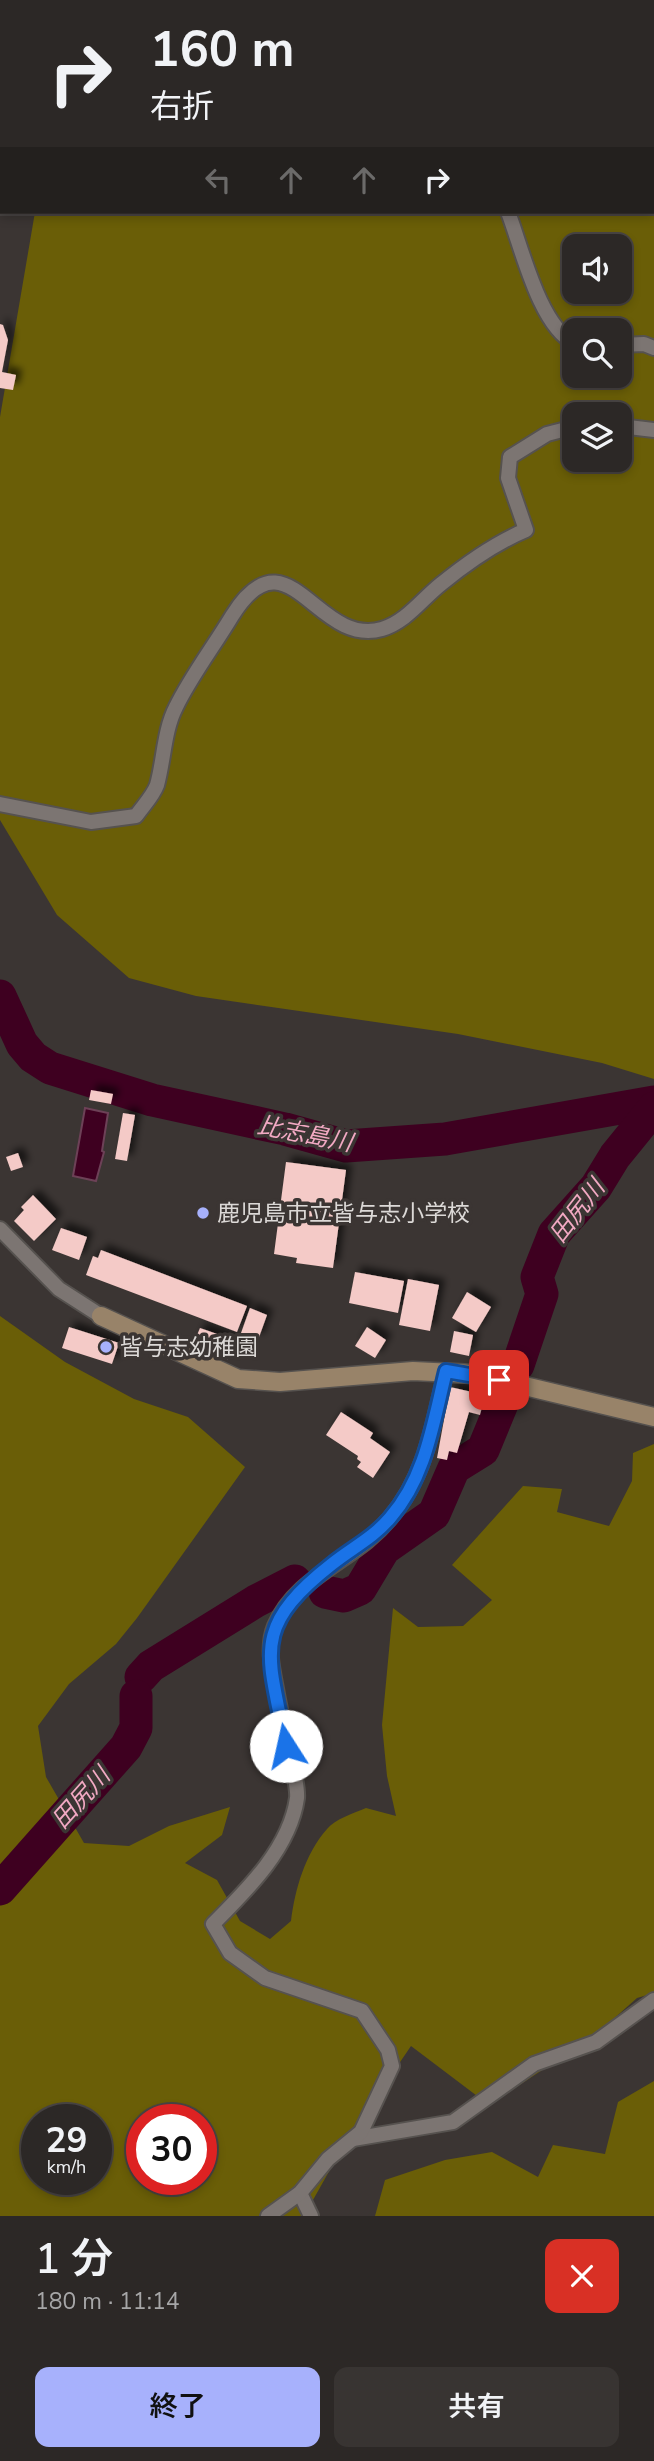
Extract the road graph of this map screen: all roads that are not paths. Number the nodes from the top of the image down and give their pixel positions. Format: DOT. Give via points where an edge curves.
graph roads {
  1 [pos="509,214"];
  2 [pos="562,335"];
  3 [pos="632,344"];
  4 [pos="654,348"];
  5 [pos="632,427"];
  6 [pos="562,430"];
  7 [pos="654,430"];
  8 [pos="0,804"];
  9 [pos="0,1229"];
  10 [pos="101,1316"];
  11 [pos="446,1371"];
  12 [pos="654,1417"];
  13 [pos="654,2000"];
  14 [pos="352,2139"];
  15 [pos="300,2193"];
  16 [pos="268,2216"];
  17 [pos="311,2216"];
  1 -- 2 [label="street" via="542,306"];
  3 -- 4 [label="street"];
  5 -- 7 [label="street"];
  6 -- 8 [label="street" via="510,457 508,478 526,530 498,542 402,619 382,629 360,632 334,622 300,592 279,582 261,583 244,597 174,709 156,788 136,816 91,822"];
  9 -- 10 [label="street" via="59,1289"];
  10 -- 11 [label="street" via="238,1379 279,1382"];
  11 -- 12 [label="street"];
  11 -- 14 [label="street" via="417,1481 390,1518 288,1603 276,1623 271,1663 298,1797 280,1846 213,1924 230,1953 265,1978 362,2011 388,2050 392,2066 387,2081 361,2132"];
  13 -- 14 [label="street" via="596,2042 534,2064 453,2122"];
  14 -- 15 [label="street"];
  15 -- 16 [label="street"];
  15 -- 17 [label="street"];
}
